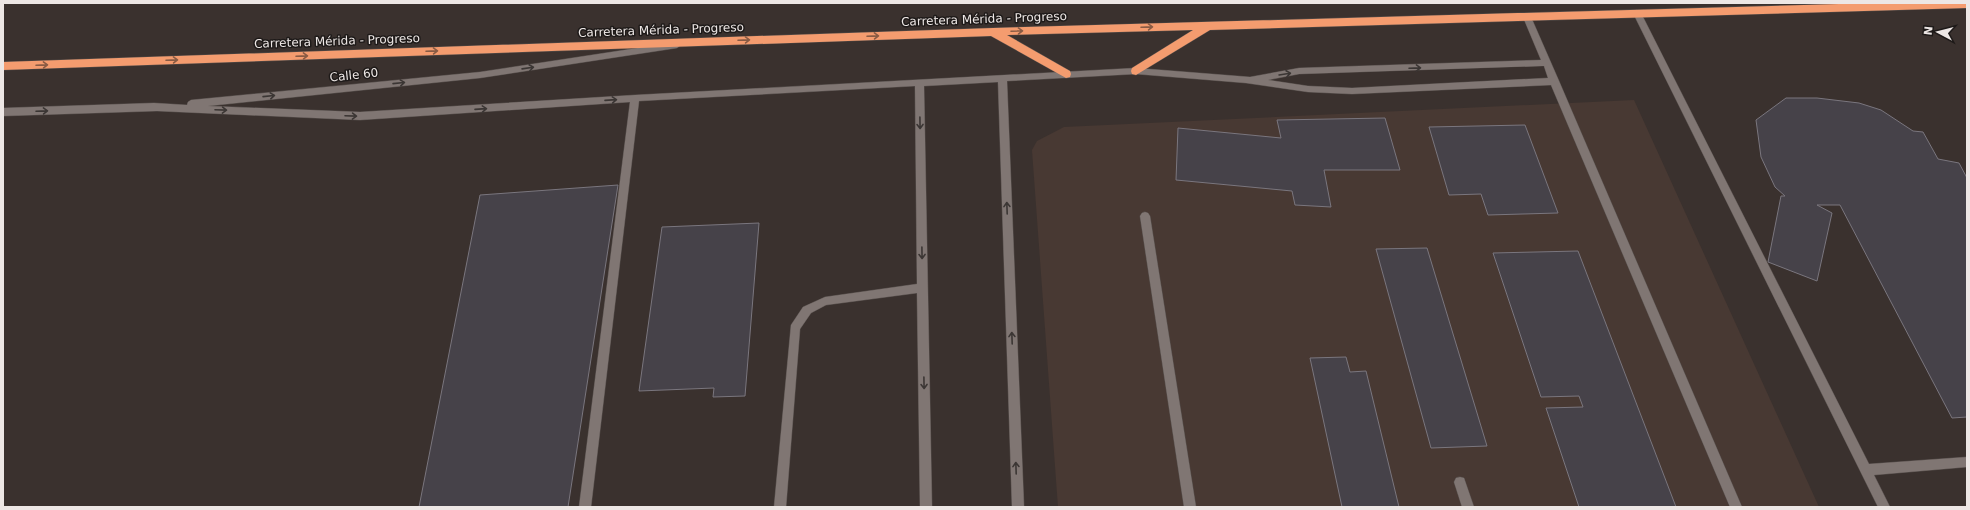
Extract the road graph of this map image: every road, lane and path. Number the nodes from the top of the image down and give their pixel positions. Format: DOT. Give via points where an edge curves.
graph roads {
  1 [pos="1967,4"];
  2 [pos="1637,13"];
  3 [pos="1527,16"];
  4 [pos="1209,25"];
  5 [pos="993,32"];
  6 [pos="705,41"];
  7 [pos="1546,63"];
  8 [pos="3,66"];
  9 [pos="1136,71"];
  10 [pos="1066,74"];
  11 [pos="1002,78"];
  12 [pos="1246,80"];
  13 [pos="1555,81"];
  14 [pos="919,84"];
  15 [pos="635,98"];
  16 [pos="154,107"];
  17 [pos="3,112"];
  18 [pos="1145,216"];
  19 [pos="923,288"];
  20 [pos="1967,462"];
  21 [pos="1866,470"];
  22 [pos="1460,482"];
  23 [pos="585,507"];
  24 [pos="780,507"];
  25 [pos="926,507"];
  26 [pos="1018,507"];
  27 [pos="1190,507"];
  28 [pos="1468,507"];
  29 [pos="1736,507"];
  30 [pos="1884,507"];
  1 -- 2 [label="highway, Carretera Mérida - Progreso"];
  2 -- 3 [label="highway, Carretera Mérida - Progreso"];
  2 -- 21 [label="street"];
  3 -- 4 [label="highway, Carretera Mérida - Progreso"];
  3 -- 7 [label="street"];
  5 -- 4 [label="highway, Carretera Mérida - Progreso, one-way"];
  4 -- 9 [label="highway"];
  6 -- 5 [label="highway, Carretera Mérida - Progreso, one-way"];
  5 -- 10 [label="highway"];
  8 -- 6 [label="highway, Carretera Mérida - Progreso, one-way"];
  16 -- 6 [label="street, Calle 60, one-way" via="480,75"];
  12 -- 7 [label="street, one-way" via="1299,71"];
  7 -- 13 [label="street"];
  9 -- 10 [label="street"];
  9 -- 12 [label="street"];
  10 -- 11 [label="street"];
  11 -- 14 [label="street"];
  26 -- 11 [label="street, one-way"];
  12 -- 13 [label="street" via="1308,89 1352,91"];
  13 -- 29 [label="street"];
  14 -- 15 [label="street"];
  14 -- 19 [label="street, one-way"];
  16 -- 15 [label="street, one-way" via="360,116"];
  15 -- 23 [label="street"];
  17 -- 16 [label="street, Calle 60, one-way"];
  18 -- 27 [label="street"];
  19 -- 24 [label="street" via="824,301 807,310 795,328"];
  19 -- 25 [label="street, one-way"];
  20 -- 21 [label="street"];
  21 -- 30 [label="street"];
  22 -- 28 [label="street"];
}
